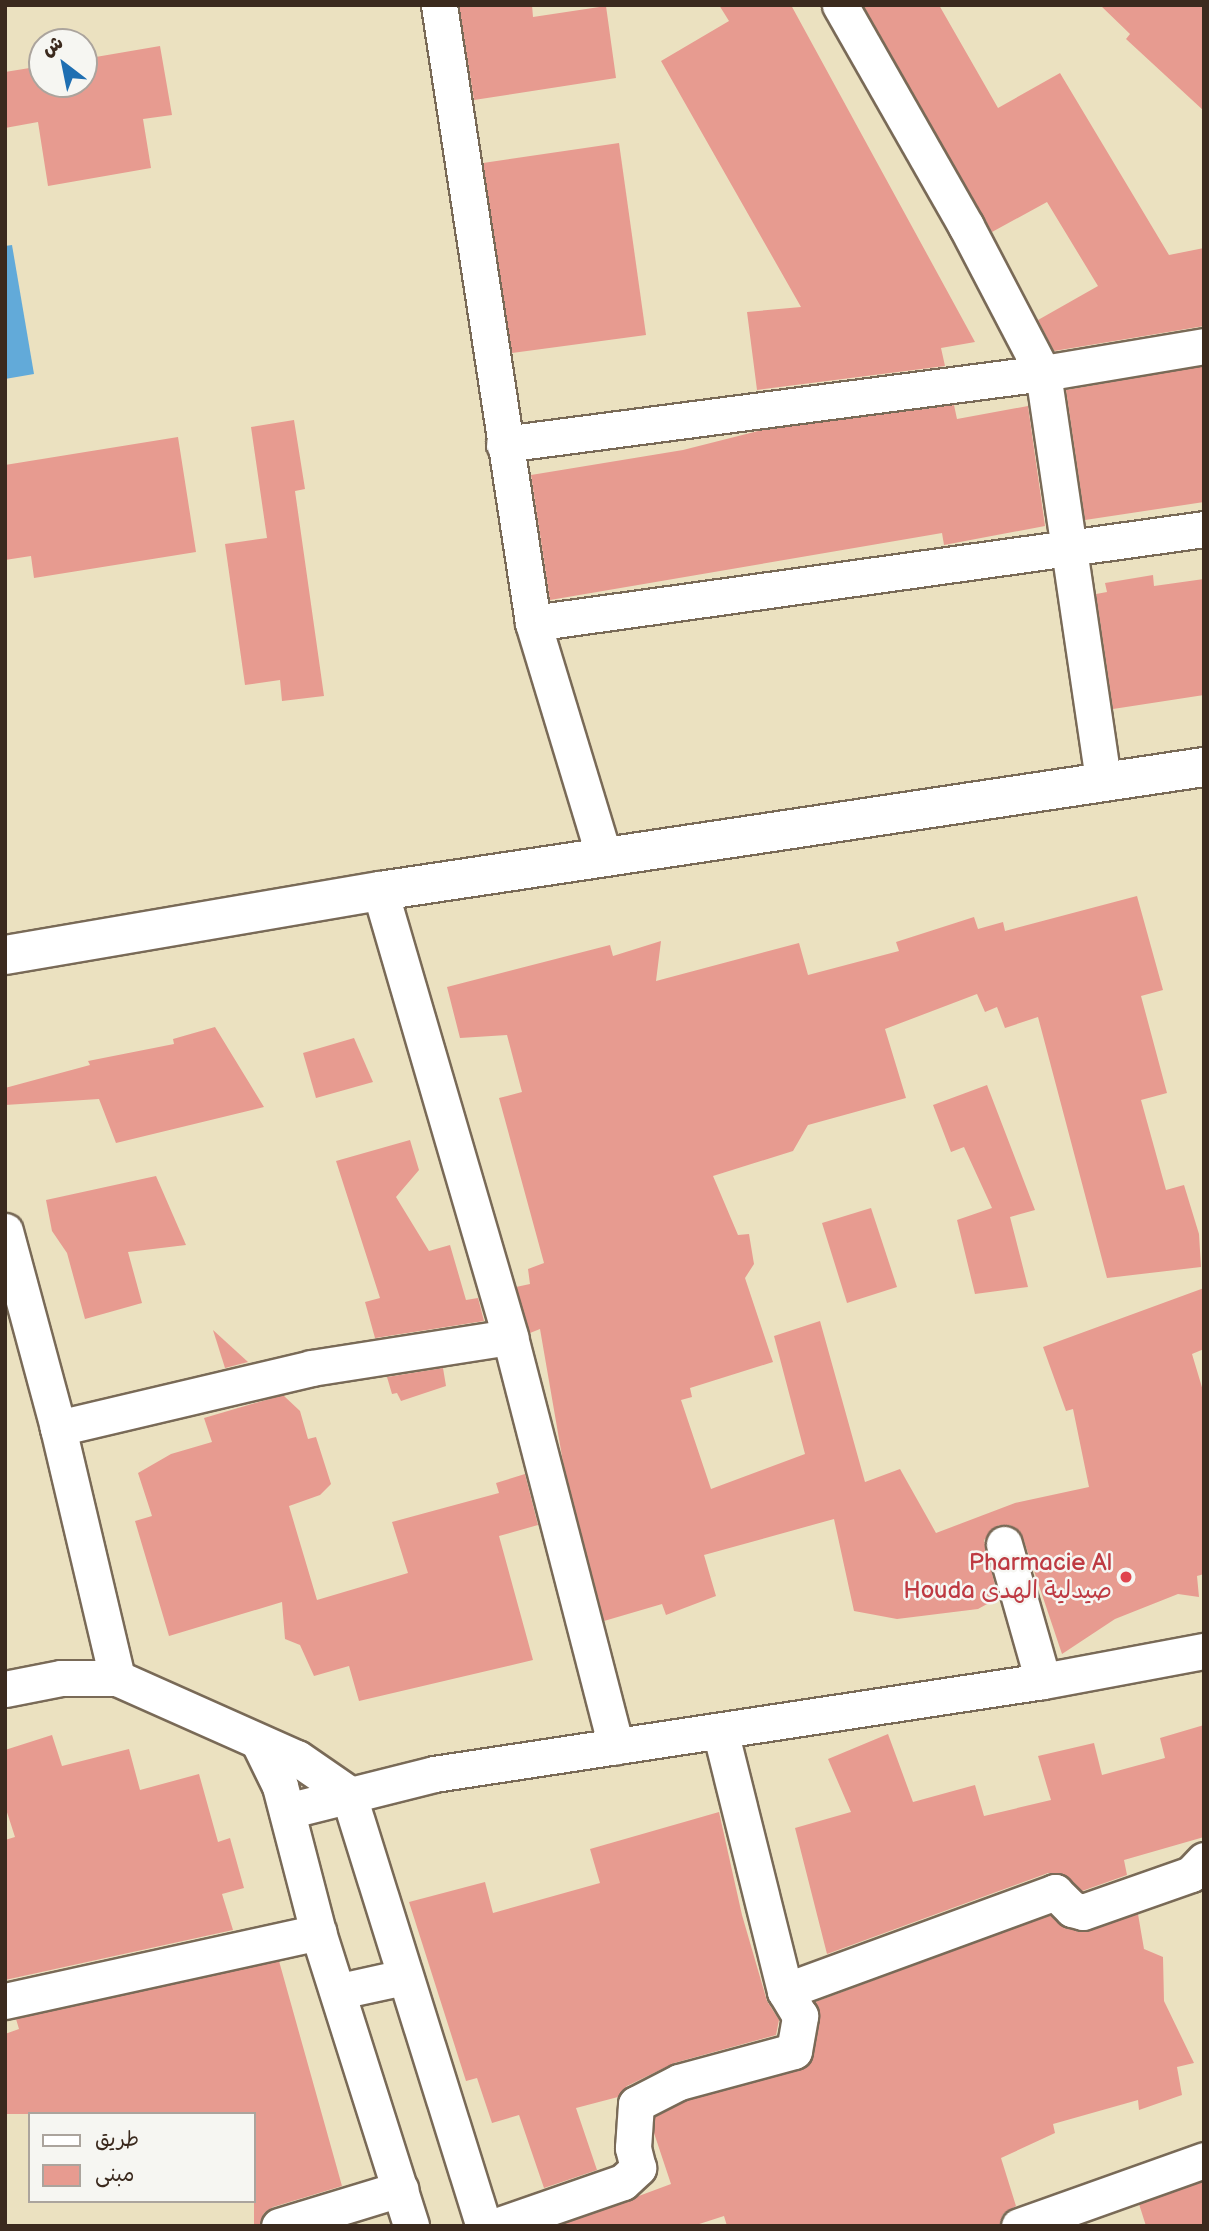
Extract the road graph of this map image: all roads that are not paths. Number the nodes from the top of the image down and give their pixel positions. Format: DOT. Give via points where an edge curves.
graph roads {
  1 [pos="439,5"];
  2 [pos="840,5"];
  3 [pos="1204,346"];
  4 [pos="1043,373"];
  5 [pos="504,444"];
  6 [pos="1204,529"];
  7 [pos="1068,549"];
  8 [pos="533,623"];
  9 [pos="1204,767"];
  10 [pos="1102,781"];
  11 [pos="604,857"];
  12 [pos="380,891"];
  13 [pos="5,955"];
  14 [pos="5,1231"];
  15 [pos="510,1338"];
  16 [pos="58,1428"];
  17 [pos="1004,1544"];
  18 [pos="1204,1651"];
  19 [pos="117,1678"];
  20 [pos="1043,1681"];
  21 [pos="5,1689"];
  22 [pos="720,1731"];
  23 [pos="259,1743"];
  24 [pos="616,1746"];
  25 [pos="348,1793"];
  26 [pos="287,1811"];
  27 [pos="1204,1860"];
  28 [pos="318,1932"];
  29 [pos="404,1977"];
  30 [pos="785,1991"];
  31 [pos="340,1992"];
  32 [pos="5,2001"];
  33 [pos="1204,2160"];
  34 [pos="400,2189"];
  35 [pos="279,2226"];
  36 [pos="411,2226"];
  37 [pos="484,2226"];
  38 [pos="496,2226"];
  39 [pos="1019,2226"];
  1 -- 5 [label="street"];
  2 -- 4 [label="street" via="966,226"];
  3 -- 4 [label="street"];
  4 -- 5 [label="street"];
  4 -- 7 [label="street"];
  5 -- 8 [label="street"];
  6 -- 7 [label="street"];
  7 -- 8 [label="street"];
  7 -- 10 [label="street"];
  8 -- 11 [label="street"];
  9 -- 10 [label="main road"];
  10 -- 11 [label="main road"];
  11 -- 12 [label="main road"];
  12 -- 13 [label="main road"];
  12 -- 15 [label="street"];
  14 -- 16 [label="street"];
  15 -- 16 [label="street" via="311,1368"];
  15 -- 24 [label="street"];
  16 -- 19 [label="street"];
  17 -- 20 [label="street"];
  18 -- 20 [label="street"];
  19 -- 21 [label="street" via="61,1678"];
  19 -- 23 [label="street"];
  20 -- 22 [label="street"];
  22 -- 24 [label="street"];
  22 -- 30 [label="street"];
  23 -- 25 [label="street" via="297,1758"];
  23 -- 26 [label="street" via="275,1769"];
  24 -- 25 [label="street" via="434,1774"];
  25 -- 26 [label="street"];
  25 -- 29 [label="street"];
  26 -- 28 [label="street"];
  27 -- 30 [label="street" via="1191,1874 1083,1912 1072,1909 1055,1892"];
  28 -- 31 [label="street"];
  28 -- 32 [label="street"];
  29 -- 31 [label="street"];
  29 -- 37 [label="street"];
  30 -- 38 [label="street" via="800,2016 794,2052 679,2082 636,2104 633,2148 638,2168 623,2182"];
  31 -- 34 [label="street"];
  33 -- 39 [label="street"];
  34 -- 35 [label="street"];
  34 -- 36 [label="street"];
}
